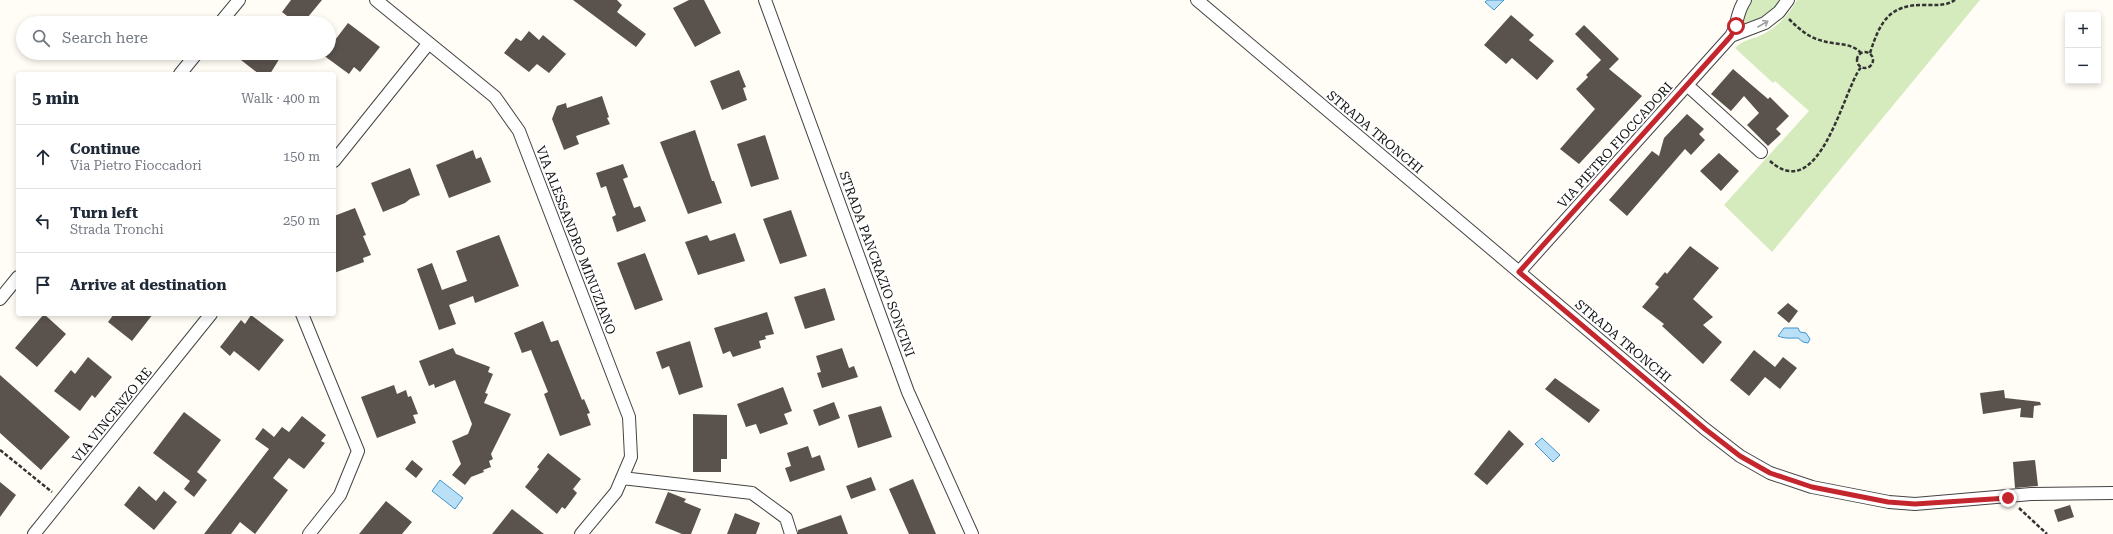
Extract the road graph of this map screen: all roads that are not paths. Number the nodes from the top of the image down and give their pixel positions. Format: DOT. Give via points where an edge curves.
graph roads {
  1 [pos="239,0"];
  2 [pos="376,0"];
  3 [pos="765,0"];
  4 [pos="1197,0"];
  5 [pos="1745,0"];
  6 [pos="1788,0"];
  7 [pos="226,16"];
  8 [pos="1731,36"];
  9 [pos="428,44"];
  10 [pos="191,60"];
  11 [pos="182,72"];
  12 [pos="1687,85"];
  13 [pos="1761,152"];
  14 [pos="336,159"];
  15 [pos="1519,272"];
  16 [pos="16,279"];
  17 [pos="0,299"];
  18 [pos="209,316"];
  19 [pos="303,316"];
  20 [pos="622,478"];
  21 [pos="2113,493"];
  22 [pos="34,534"];
  23 [pos="309,534"];
  24 [pos="581,534"];
  25 [pos="791,534"];
  26 [pos="972,534"];
  1 -- 7 [label="street"];
  2 -- 9 [label="street, VIA ALESSANDRO MINUZIANO"];
  3 -- 26 [label="street, STRADA PANCRAZIO SONCINI" via="908,392"];
  4 -- 15 [label="street, STRADA TRONCHI"];
  5 -- 8 [label="street, VIA PIETRO FIOCCADORI"];
  8 -- 6 [label="street, VIA PIETRO FIOCCADORI, one-way" via="1761,26 1781,10"];
  8 -- 12 [label="street, VIA PIETRO FIOCCADORI"];
  9 -- 14 [label="street"];
  9 -- 20 [label="street, VIA ALESSANDRO MINUZIANO" via="495,97 519,131 629,417 631,457"];
  10 -- 11 [label="street"];
  12 -- 13 [label="street"];
  12 -- 15 [label="street, VIA PIETRO FIOCCADORI"];
  15 -- 21 [label="street, STRADA TRONCHI" via="1705,429 1740,456 1770,473 1812,487 1888,502 1915,504 2008,498 2031,494"];
  16 -- 17 [label="street"];
  18 -- 22 [label="street, VIA VINCENZO RE"];
  19 -- 23 [label="street" via="358,451 340,495"];
  20 -- 24 [label="street, VIA ALESSANDRO MINUZIANO" via="616,492"];
  20 -- 25 [label="street" via="752,493 786,518"];
}
